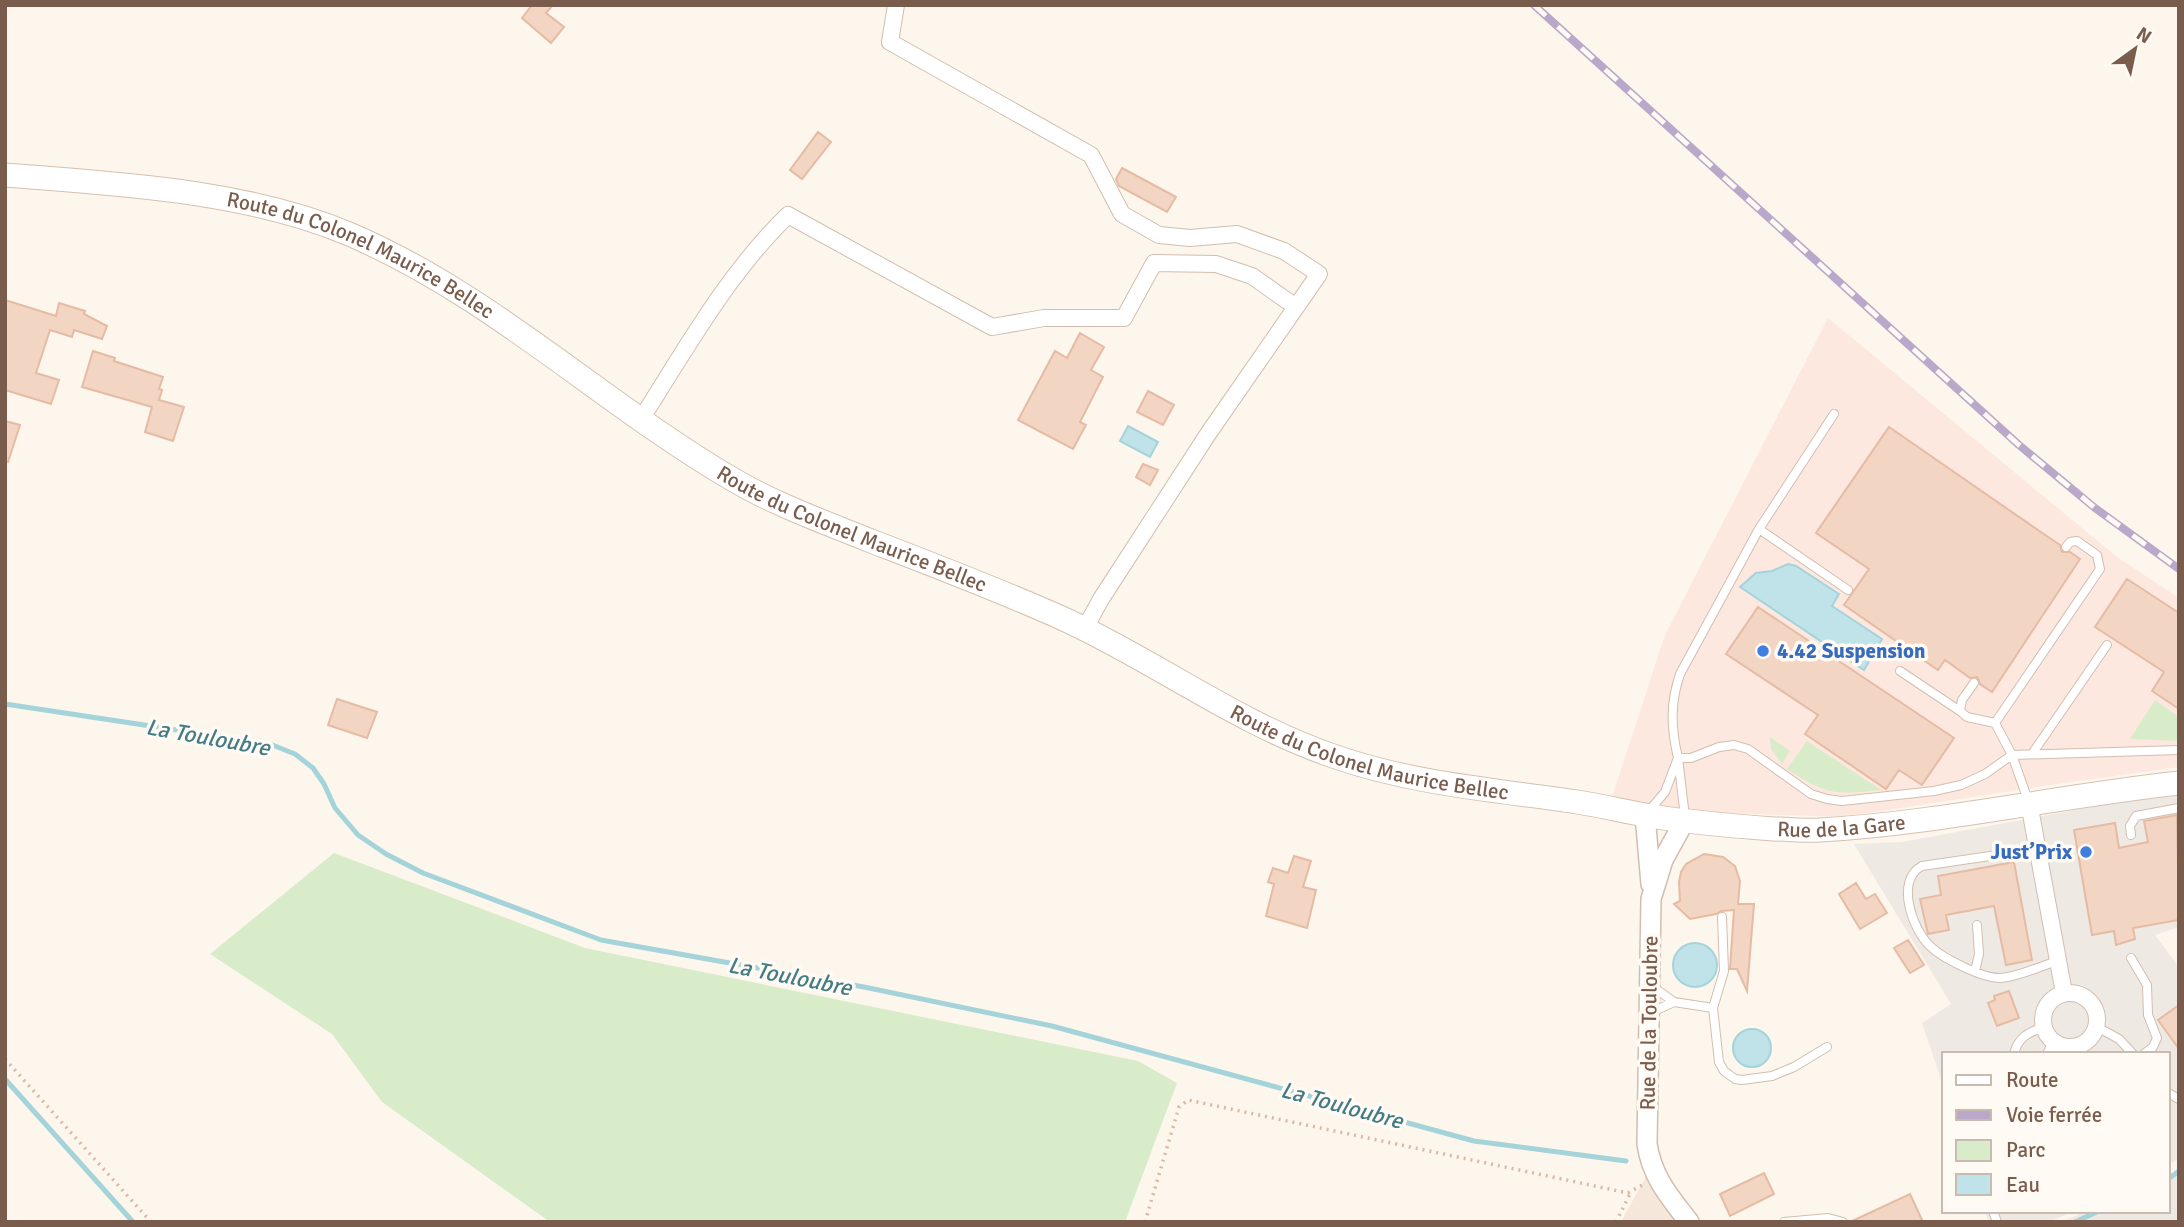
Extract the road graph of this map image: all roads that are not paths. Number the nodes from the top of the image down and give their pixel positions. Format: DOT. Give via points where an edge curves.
graph roads {
  1 [pos="896,5"];
  2 [pos="5,175"];
  3 [pos="83,181"];
  4 [pos="5,184"];
  5 [pos="1296,307"];
  6 [pos="1834,414"];
  7 [pos="641,419"];
  8 [pos="1759,529"];
  9 [pos="2066,547"];
  10 [pos="1848,590"];
  11 [pos="1084,630"];
  12 [pos="2107,645"];
  13 [pos="1900,671"];
  14 [pos="1974,683"];
  15 [pos="1960,711"];
  16 [pos="1994,723"];
  17 [pos="2179,750"];
  18 [pos="2032,754"];
  19 [pos="2012,755"];
  20 [pos="1678,758"];
  21 [pos="2179,783"];
  22 [pos="2029,803"];
  23 [pos="2179,808"];
  24 [pos="1649,816"];
  25 [pos="1685,820"];
  26 [pos="2131,835"];
  27 [pos="2038,849"];
  28 [pos="1651,899"];
  29 [pos="1722,917"];
  30 [pos="1977,925"];
  31 [pos="2131,958"];
  32 [pos="2058,961"];
  33 [pos="1975,971"];
  34 [pos="1650,985"];
  35 [pos="2064,993"];
  36 [pos="1674,1002"];
  37 [pos="1713,1008"];
  38 [pos="1650,1013"];
  39 [pos="2043,1027"];
  40 [pos="2096,1027"];
  41 [pos="1827,1047"];
  42 [pos="2050,1048"];
  43 [pos="2014,1052"];
  44 [pos="2131,1052"];
  45 [pos="2147,1052"];
  46 [pos="1689,1222"];
  47 [pos="1784,1222"];
  48 [pos="1843,1222"];
  1 -- 5 [label="street" via="890,42 1091,155 1122,214 1160,235 1237,234 1284,251 1319,274"];
  2 -- 3 [label="main road, Route du Colonel Maurice Bellec"];
  3 -- 4 [label="main road, Route du Colonel Maurice Bellec"];
  3 -- 7 [label="main road, Route du Colonel Maurice Bellec" via="262,206 347,233 469,299"];
  5 -- 7 [label="street" via="1252,276 1216,264 1154,263 1124,318 1044,318 992,327 788,215 762,240"];
  5 -- 11 [label="street"];
  6 -- 8 [label="lane"];
  7 -- 11 [label="main road, Route du Colonel Maurice Bellec" via="734,480 792,510"];
  8 -- 10 [label="lane"];
  8 -- 20 [label="lane" via="1677,683 1671,715"];
  9 -- 16 [label="lane" via="2077,541 2097,555 2100,569"];
  11 -- 24 [label="main road, Route du Colonel Maurice Bellec" via="1268,729 1332,756 1399,776"];
  12 -- 18 [label="lane"];
  13 -- 15 [label="lane"];
  14 -- 15 [label="lane"];
  15 -- 16 [label="lane"];
  16 -- 19 [label="lane"];
  17 -- 18 [label="lane"];
  18 -- 19 [label="lane"];
  19 -- 20 [label="lane" via="1961,785 1842,801 1811,794 1748,749 1734,745"];
  19 -- 22 [label="lane"];
  20 -- 24 [label="lane" via="1665,792"];
  20 -- 25 [label="lane"];
  21 -- 22 [label="main road, Rue de la Gare"];
  22 -- 25 [label="main road, Rue de la Gare" via="1815,831"];
  22 -- 27 [label="street"];
  23 -- 26 [label="lane" via="2136,816"];
  24 -- 25 [label="main road, Rue de la Gare"];
  24 -- 28 [label="street"];
  25 -- 28 [label="street, Rue de la Touloubre" via="1663,860"];
  27 -- 32 [label="street"];
  27 -- 33 [label="lane" via="1922,866 1910,876 1907,892 1923,939"];
  28 -- 34 [label="street, Rue de la Touloubre"];
  29 -- 37 [label="lane" via="1724,971"];
  30 -- 33 [label="lane"];
  31 -- 45 [label="lane" via="2147,985 2147,1008 2157,1038"];
  32 -- 33 [label="lane" via="1999,978"];
  32 -- 35 [label="street"];
  34 -- 36 [label="lane"];
  34 -- 38 [label="street, Rue de la Touloubre"];
  35 -- 39 [label="street" via="2049,1002"];
  35 -- 40 [label="street" via="2090,1001"];
  36 -- 37 [label="lane"];
  36 -- 38 [label="lane"];
  37 -- 41 [label="lane" via="1719,1062 1735,1079 1772,1076"];
  38 -- 46 [label="street, Rue de la Touloubre" via="1651,1166"];
  39 -- 42 [label="street"];
  39 -- 43 [label="lane" via="2024,1035"];
  40 -- 42 [label="street" via="2078,1046"];
  40 -- 44 [label="lane" via="2119,1039"];
  47 -- 48 [label="lane" via="1828,1218"];
}
